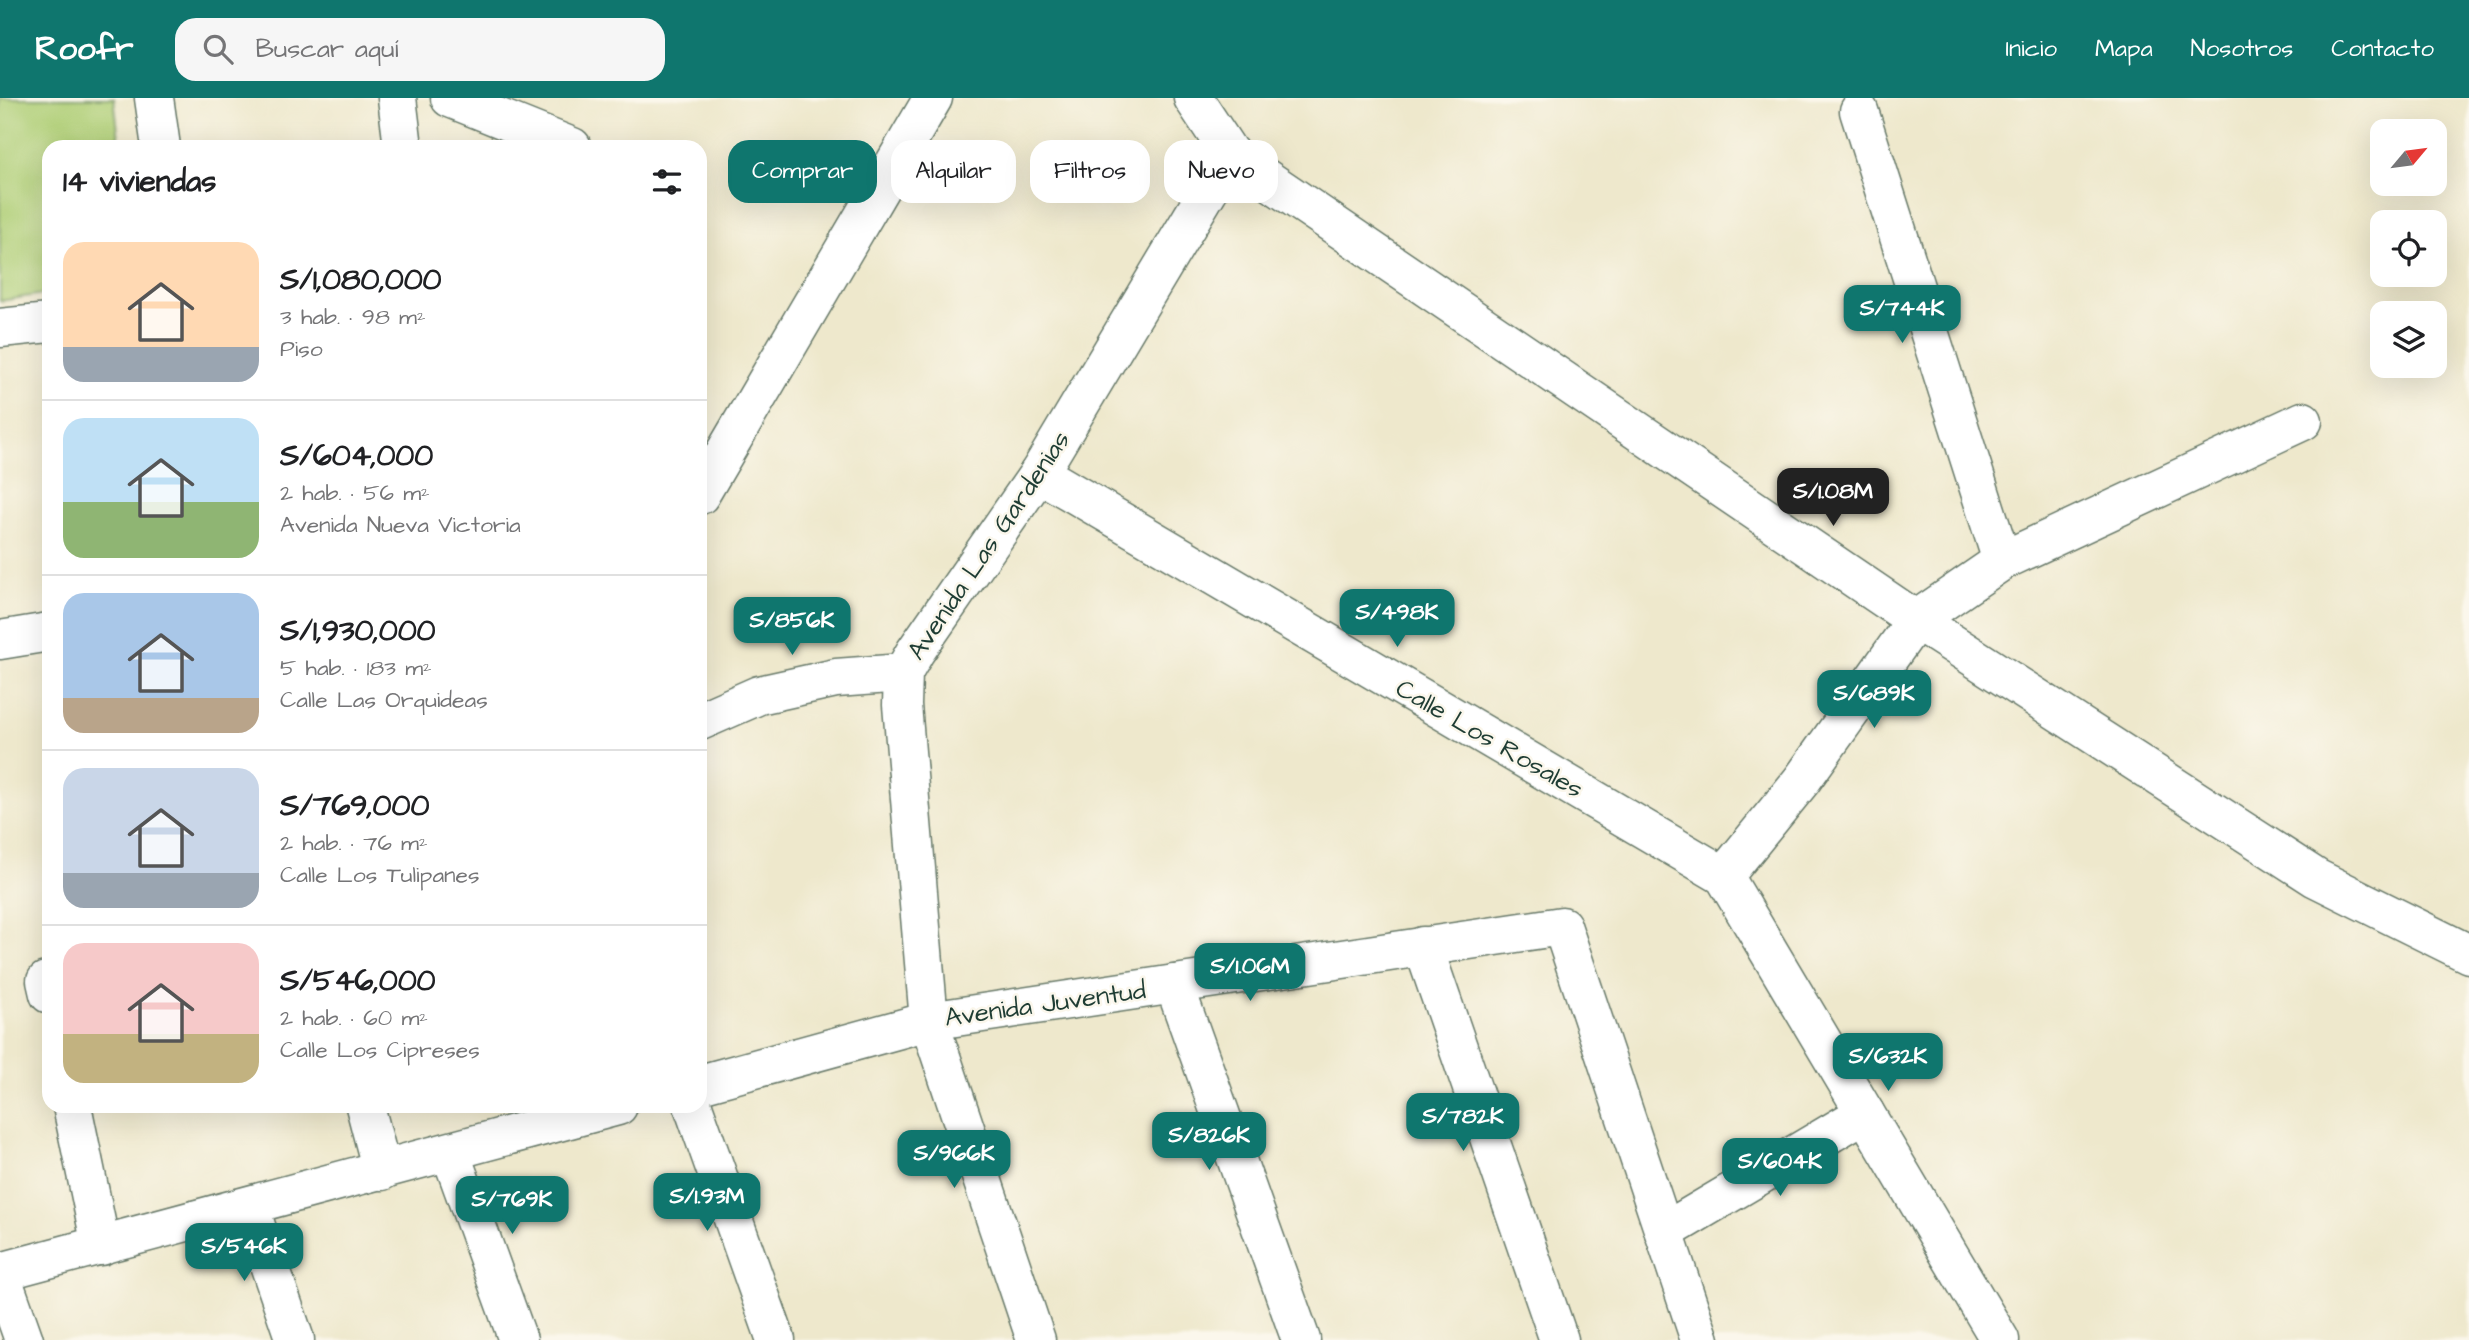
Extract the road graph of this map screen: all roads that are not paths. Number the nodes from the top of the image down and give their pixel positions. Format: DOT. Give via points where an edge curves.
graph roads {
  1 [pos="154,98"];
  2 [pos="397,98"];
  3 [pos="450,98"];
  4 [pos="933,98"];
  5 [pos="1193,98"];
  6 [pos="1860,111"];
  7 [pos="160,140"];
  8 [pos="402,140"];
  9 [pos="555,140"];
  10 [pos="1221,140"];
  11 [pos="1278,187"];
  12 [pos="1201,203"];
  13 [pos="42,324"];
  14 [pos="0,328"];
  15 [pos="2304,421"];
  16 [pos="1039,473"];
  17 [pos="707,483"];
  18 [pos="2002,561"];
  19 [pos="1916,620"];
  20 [pos="42,633"];
  21 [pos="0,640"];
  22 [pos="903,673"];
  23 [pos="707,718"];
  24 [pos="1724,876"];
  25 [pos="1423,946"];
  26 [pos="2469,954"];
  27 [pos="1174,984"];
  28 [pos="929,1021"];
  29 [pos="707,1082"];
  30 [pos="73,1113"];
  31 [pos="367,1113"];
  32 [pos="592,1113"];
  33 [pos="695,1113"];
  34 [pos="1865,1113"];
  35 [pos="450,1152"];
  36 [pos="382,1171"];
  37 [pos="249,1206"];
  38 [pos="1664,1232"];
  39 [pos="101,1246"];
  40 [pos="0,1272"];
  41 [pos="24,1340"];
  42 [pos="295,1340"];
  43 [pos="518,1340"];
  44 [pos="776,1340"];
  45 [pos="1036,1340"];
  46 [pos="1301,1340"];
  47 [pos="1559,1340"];
  48 [pos="1700,1340"];
  49 [pos="2000,1340"];
  1 -- 7 [label="street"];
  2 -- 8 [label="street"];
  3 -- 9 [label="street"];
  4 -- 17 [label="street"];
  5 -- 10 [label="street"];
  6 -- 18 [label="street"];
  11 -- 19 [label="street"];
  12 -- 16 [label="street, Avenida Las Gardenias"];
  13 -- 14 [label="street"];
  15 -- 18 [label="street"];
  16 -- 22 [label="street, Avenida Las Gardenias"];
  16 -- 24 [label="street, Calle Los Rosales"];
  18 -- 19 [label="street"];
  19 -- 24 [label="street" via="1802,780"];
  19 -- 26 [label="street" via="2316,878"];
  20 -- 21 [label="street"];
  22 -- 23 [label="street" via="836,678 759,695"];
  22 -- 28 [label="street, Avenida Las Gardenias"];
  24 -- 34 [label="street"];
  25 -- 27 [label="street, Avenida Juventud"];
  25 -- 38 [label="street, Avenida Juventud" via="1562,926"];
  25 -- 47 [label="street"];
  27 -- 28 [label="street, Avenida Juventud"];
  27 -- 46 [label="street"];
  28 -- 29 [label="street, Avenida Juventud"];
  28 -- 45 [label="street, Avenida Las Gardenias"];
  30 -- 39 [label="street"];
  31 -- 36 [label="street"];
  32 -- 35 [label="street"];
  33 -- 44 [label="street"];
  34 -- 38 [label="street"];
  34 -- 49 [label="street"];
  35 -- 36 [label="street"];
  35 -- 43 [label="street"];
  36 -- 37 [label="street"];
  37 -- 39 [label="street"];
  37 -- 42 [label="street"];
  38 -- 48 [label="street"];
  39 -- 40 [label="street"];
  40 -- 41 [label="street"];
}
